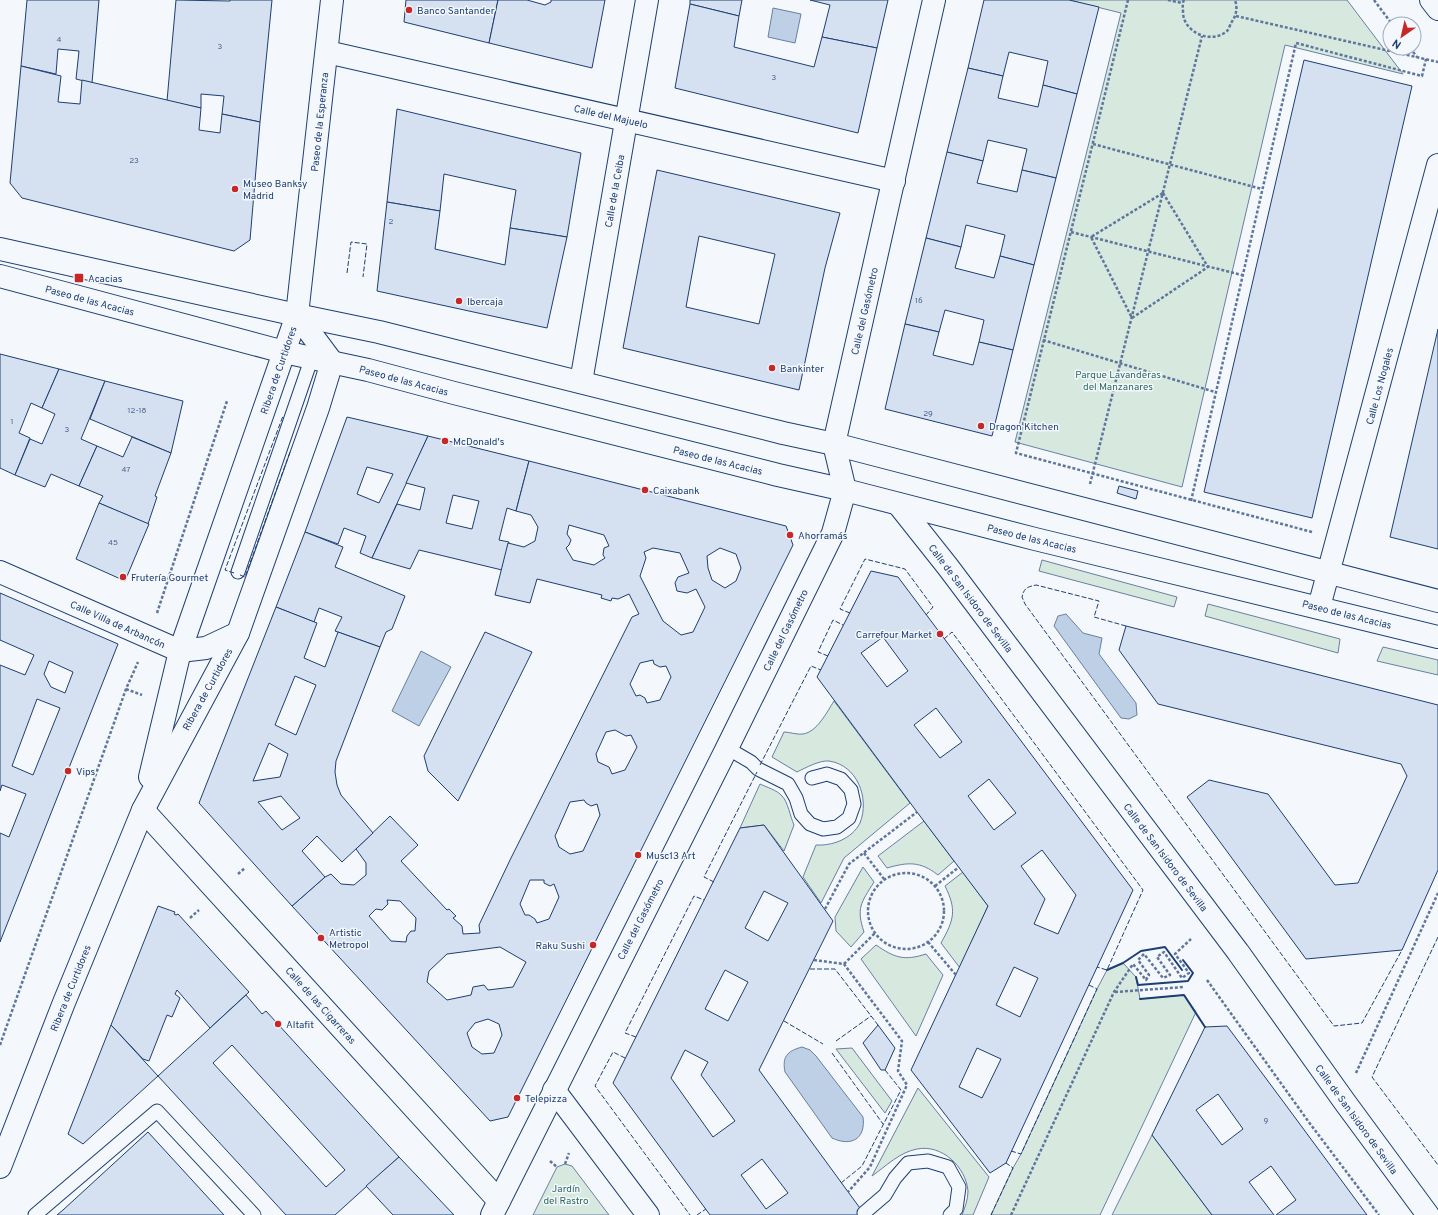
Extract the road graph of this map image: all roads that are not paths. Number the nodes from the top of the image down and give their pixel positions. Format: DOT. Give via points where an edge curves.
graph roads {
  1 [pos="332,0"];
  2 [pos="647,0"];
  3 [pos="934,0"];
  4 [pos="1431,0"];
  5 [pos="1438,9"];
  6 [pos="327,52"];
  7 [pos="627,120"];
  8 [pos="1438,165"];
  9 [pos="894,181"];
  10 [pos="0,249"];
  11 [pos="0,276"];
  12 [pos="297,315"];
  13 [pos="284,352"];
  14 [pos="322,359"];
  15 [pos="581,382"];
  16 [pos="834,444"];
  17 [pos="845,490"];
  18 [pos="898,504"];
  19 [pos="0,572"];
  20 [pos="238,572"];
  21 [pos="1329,572"];
  22 [pos="1438,601"];
  23 [pos="1319,607"];
  24 [pos="238,633"];
  25 [pos="1438,636"];
  26 [pos="180,651"];
  27 [pos="727,748"];
  28 [pos="812,778"];
  29 [pos="143,810"];
  30 [pos="554,1090"];
  31 [pos="0,1167"];
  32 [pos="495,1208"];
  33 [pos="864,1213"];
  34 [pos="36,1215"];
  35 [pos="254,1215"];
  36 [pos="648,1215"];
  37 [pos="950,1215"];
  38 [pos="1428,1215"];
  1 -- 6 [label="street, Paseo de la Esperanza"];
  2 -- 7 [label="street, Calle de la Ceiba"];
  3 -- 9 [label="street, Calle del Gasómetro"];
  4 -- 5 [label="street"];
  6 -- 7 [label="street, Calle del Majuelo"];
  6 -- 12 [label="street, Paseo de la Esperanza"];
  7 -- 9 [label="street, Calle del Majuelo"];
  7 -- 15 [label="street, Calle de la Ceiba"];
  8 -- 21 [label="street, Calle Los Nogales"];
  9 -- 16 [label="street, Calle del Gasómetro"];
  10 -- 12 [label="street"];
  11 -- 13 [label="street, Paseo de las Acacias"];
  12 -- 13 [label="street, Ribera de Curtidores"];
  12 -- 14 [label="street, Ribera de Curtidores"];
  12 -- 15 [label="street" via="379,332"];
  13 -- 14 [label="street, Paseo de las Acacias"];
  13 -- 26 [label="street, Ribera de Curtidores"];
  14 -- 17 [label="street, Paseo de las Acacias"];
  14 -- 20 [label="lane"];
  14 -- 24 [label="street, Ribera de Curtidores" via="318,408"];
  15 -- 16 [label="street"];
  16 -- 17 [label="street, Calle del Gasómetro"];
  16 -- 21 [label="street"];
  17 -- 18 [label="street, Paseo de las Acacias"];
  17 -- 27 [label="street, Calle del Gasómetro" via="833,533"];
  18 -- 23 [label="street, Paseo de las Acacias"];
  18 -- 38 [label="street, Calle de San Isidoro de Sevilla" via="953,573 1238,952"];
  19 -- 26 [label="street, Calle Villa de Arbancón"];
  21 -- 22 [label="street"];
  21 -- 23 [label="street, Calle Los Nogales"];
  23 -- 25 [label="street, Paseo de las Acacias"];
  24 -- 26 [label="street" via="206,648"];
  24 -- 29 [label="street, Ribera de Curtidores"];
  26 -- 29 [label="street, Ribera de Curtidores"];
  27 -- 28 [label="lane" via="758,769 788,784 801,814 810,824 823,829 837,828 849,818 854,804 851,790 841,779 834,776 827,774"];
  27 -- 30 [label="street, Calle del Gasómetro"];
  29 -- 31 [label="street, Ribera de Curtidores"];
  29 -- 32 [label="street, Calle de las Cigarreras"];
  30 -- 32 [label="street, Calle del Gasómetro"];
  30 -- 36 [label="street"];
  33 -- 37 [label="lane" via="885,1195 908,1163 928,1161 948,1167 959,1186 956,1209"];
  34 -- 35 [label="lane" via="157,1111"];
}
